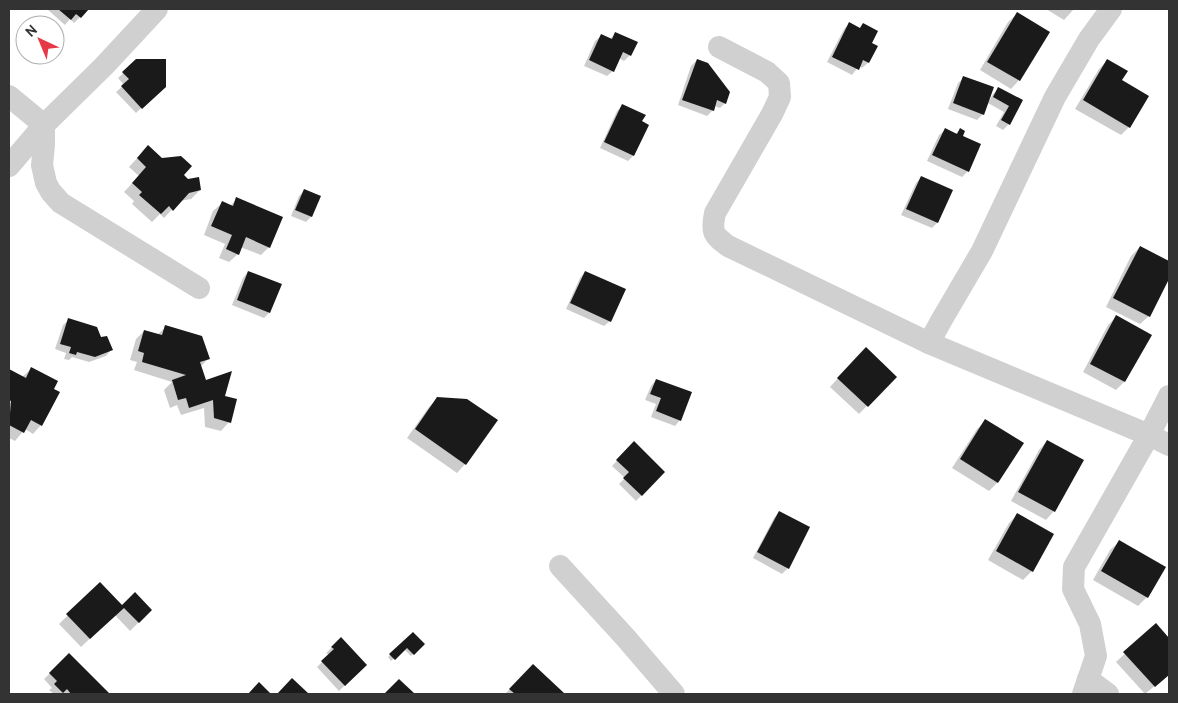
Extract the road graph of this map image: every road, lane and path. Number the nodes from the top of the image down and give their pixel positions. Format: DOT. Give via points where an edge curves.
graph roads {
  1 [pos="157,9"];
  2 [pos="1111,9"];
  3 [pos="719,47"];
  4 [pos="9,96"];
  5 [pos="44,125"];
  6 [pos="9,166"];
  7 [pos="199,288"];
  8 [pos="929,344"];
  9 [pos="1169,396"];
  10 [pos="1149,434"];
  11 [pos="1169,445"];
  12 [pos="560,566"];
  13 [pos="1086,687"];
  14 [pos="674,694"];
  15 [pos="1108,694"];
  1 -- 5 [label="street"];
  2 -- 8 [label="street" via="1088,39 1055,97 982,251"];
  3 -- 8 [label="street" via="766,72 779,83 780,97 715,213 712,227 718,238 728,246"];
  4 -- 5 [label="street"];
  5 -- 6 [label="street"];
  5 -- 7 [label="street" via="42,165 46,183 61,203"];
  8 -- 10 [label="street"];
  9 -- 10 [label="street"];
  10 -- 11 [label="street"];
  10 -- 13 [label="street" via="1074,567 1073,589 1090,624 1096,656"];
  12 -- 14 [label="street"];
  13 -- 15 [label="street"];
}
